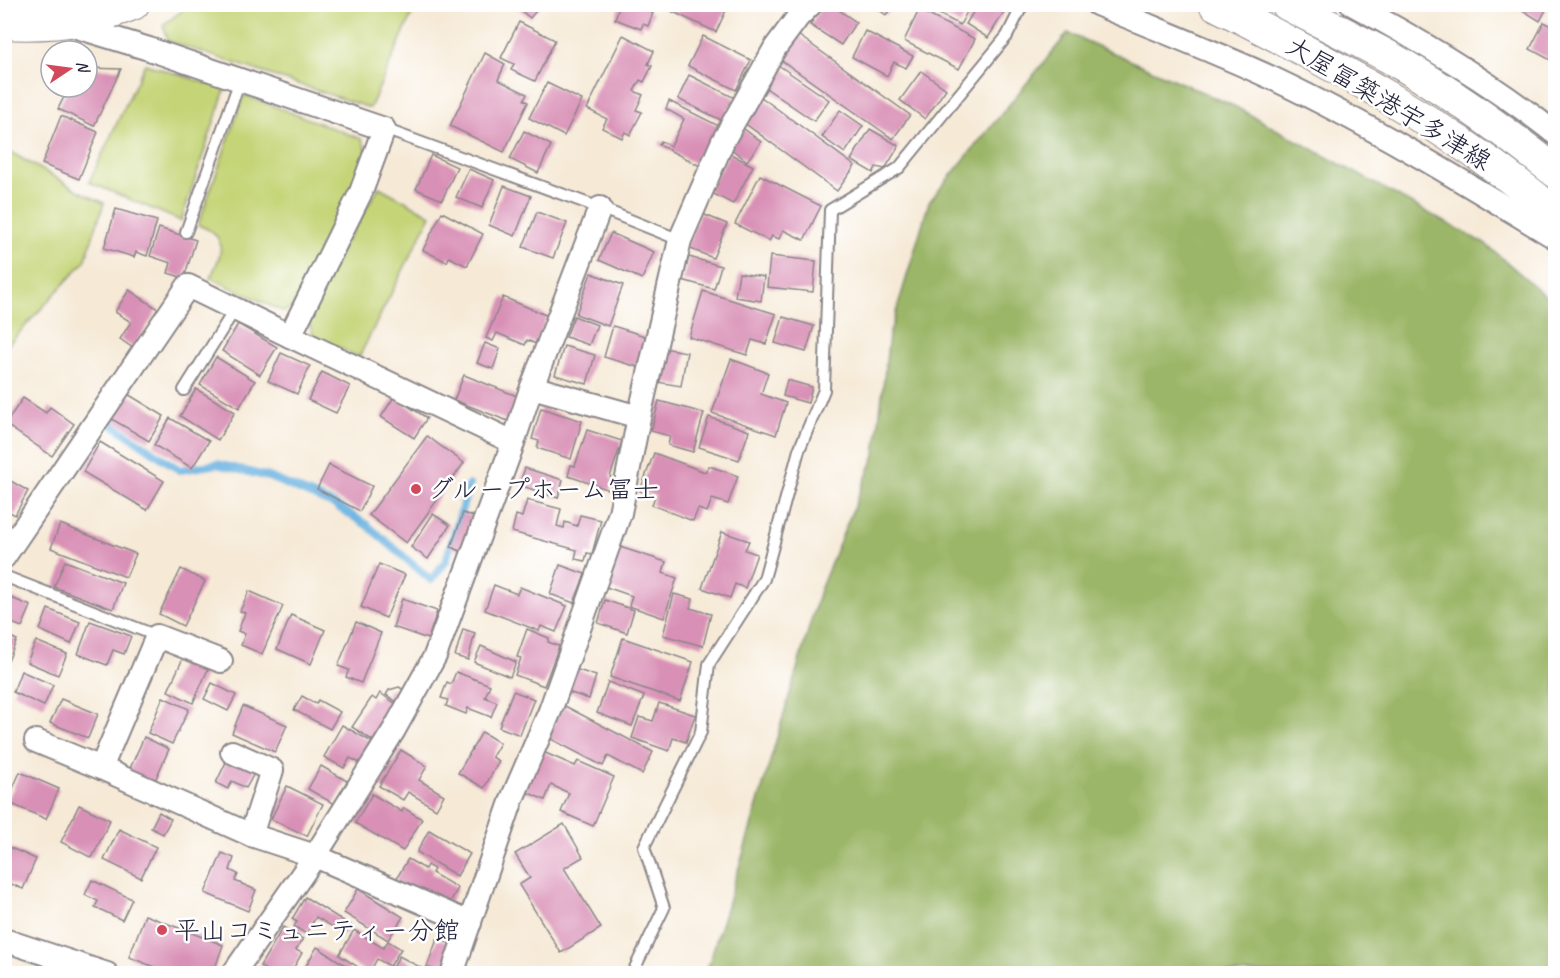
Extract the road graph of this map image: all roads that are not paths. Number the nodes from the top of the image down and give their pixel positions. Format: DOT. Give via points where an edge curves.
graph roads {
  1 [pos="133,4"];
  2 [pos="811,4"];
  3 [pos="1023,4"];
  4 [pos="1097,4"];
  5 [pos="1215,4"];
  6 [pos="1287,4"];
  7 [pos="1352,4"];
  8 [pos="4,23"];
  9 [pos="63,23"];
  10 [pos="240,80"];
  11 [pos="384,129"];
  12 [pos="1556,134"];
  13 [pos="1556,172"];
  14 [pos="600,208"];
  15 [pos="1556,214"];
  16 [pos="186,232"];
  17 [pos="1556,238"];
  18 [pos="680,240"];
  19 [pos="235,309"];
  20 [pos="290,336"];
  21 [pos="532,387"];
  22 [pos="184,390"];
  23 [pos="639,417"];
  24 [pos="513,442"];
  25 [pos="4,557"];
  26 [pos="4,576"];
  27 [pos="156,636"];
  28 [pos="221,661"];
  29 [pos="36,741"];
  30 [pos="232,752"];
  31 [pos="101,768"];
  32 [pos="251,835"];
  33 [pos="315,856"];
  34 [pos="470,923"];
  35 [pos="6,943"];
  36 [pos="107,974"];
  37 [pos="233,974"];
  38 [pos="452,974"];
  39 [pos="632,974"];
  1 -- 9 [label="main road" via="106,15"];
  2 -- 18 [label="street" via="775,48 723,141"];
  3 -- 39 [label="lane" via="1007,36 899,168 830,210 824,390 799,450 764,579 709,664 701,732 644,848 664,908"];
  4 -- 17 [label="street" via="1274,80 1351,118"];
  5 -- 15 [label="main road, 大屋冨築港宇多津線" via="1373,87 1443,129"];
  6 -- 13 [label="main road, 大屋冨築港宇多津線" via="1400,64 1524,146"];
  7 -- 12 [label="street" via="1456,63"];
  8 -- 9 [label="main road"];
  9 -- 10 [label="street"];
  10 -- 11 [label="street"];
  10 -- 16 [label="lane"];
  11 -- 14 [label="lane"];
  11 -- 20 [label="street" via="361,192"];
  14 -- 18 [label="lane"];
  14 -- 21 [label="street"];
  18 -- 23 [label="street"];
  19 -- 20 [label="street"];
  19 -- 22 [label="lane"];
  19 -- 25 [label="street" via="188,286"];
  20 -- 24 [label="street"];
  21 -- 23 [label="street"];
  21 -- 24 [label="street"];
  23 -- 34 [label="street" via="620,513"];
  24 -- 33 [label="street" via="435,656"];
  26 -- 27 [label="lane"];
  27 -- 28 [label="street"];
  27 -- 31 [label="street"];
  29 -- 31 [label="street"];
  30 -- 32 [label="street" via="272,770"];
  31 -- 32 [label="street"];
  32 -- 33 [label="street"];
  33 -- 34 [label="street"];
  33 -- 37 [label="street"];
  34 -- 38 [label="street"];
  35 -- 36 [label="street"];
}
